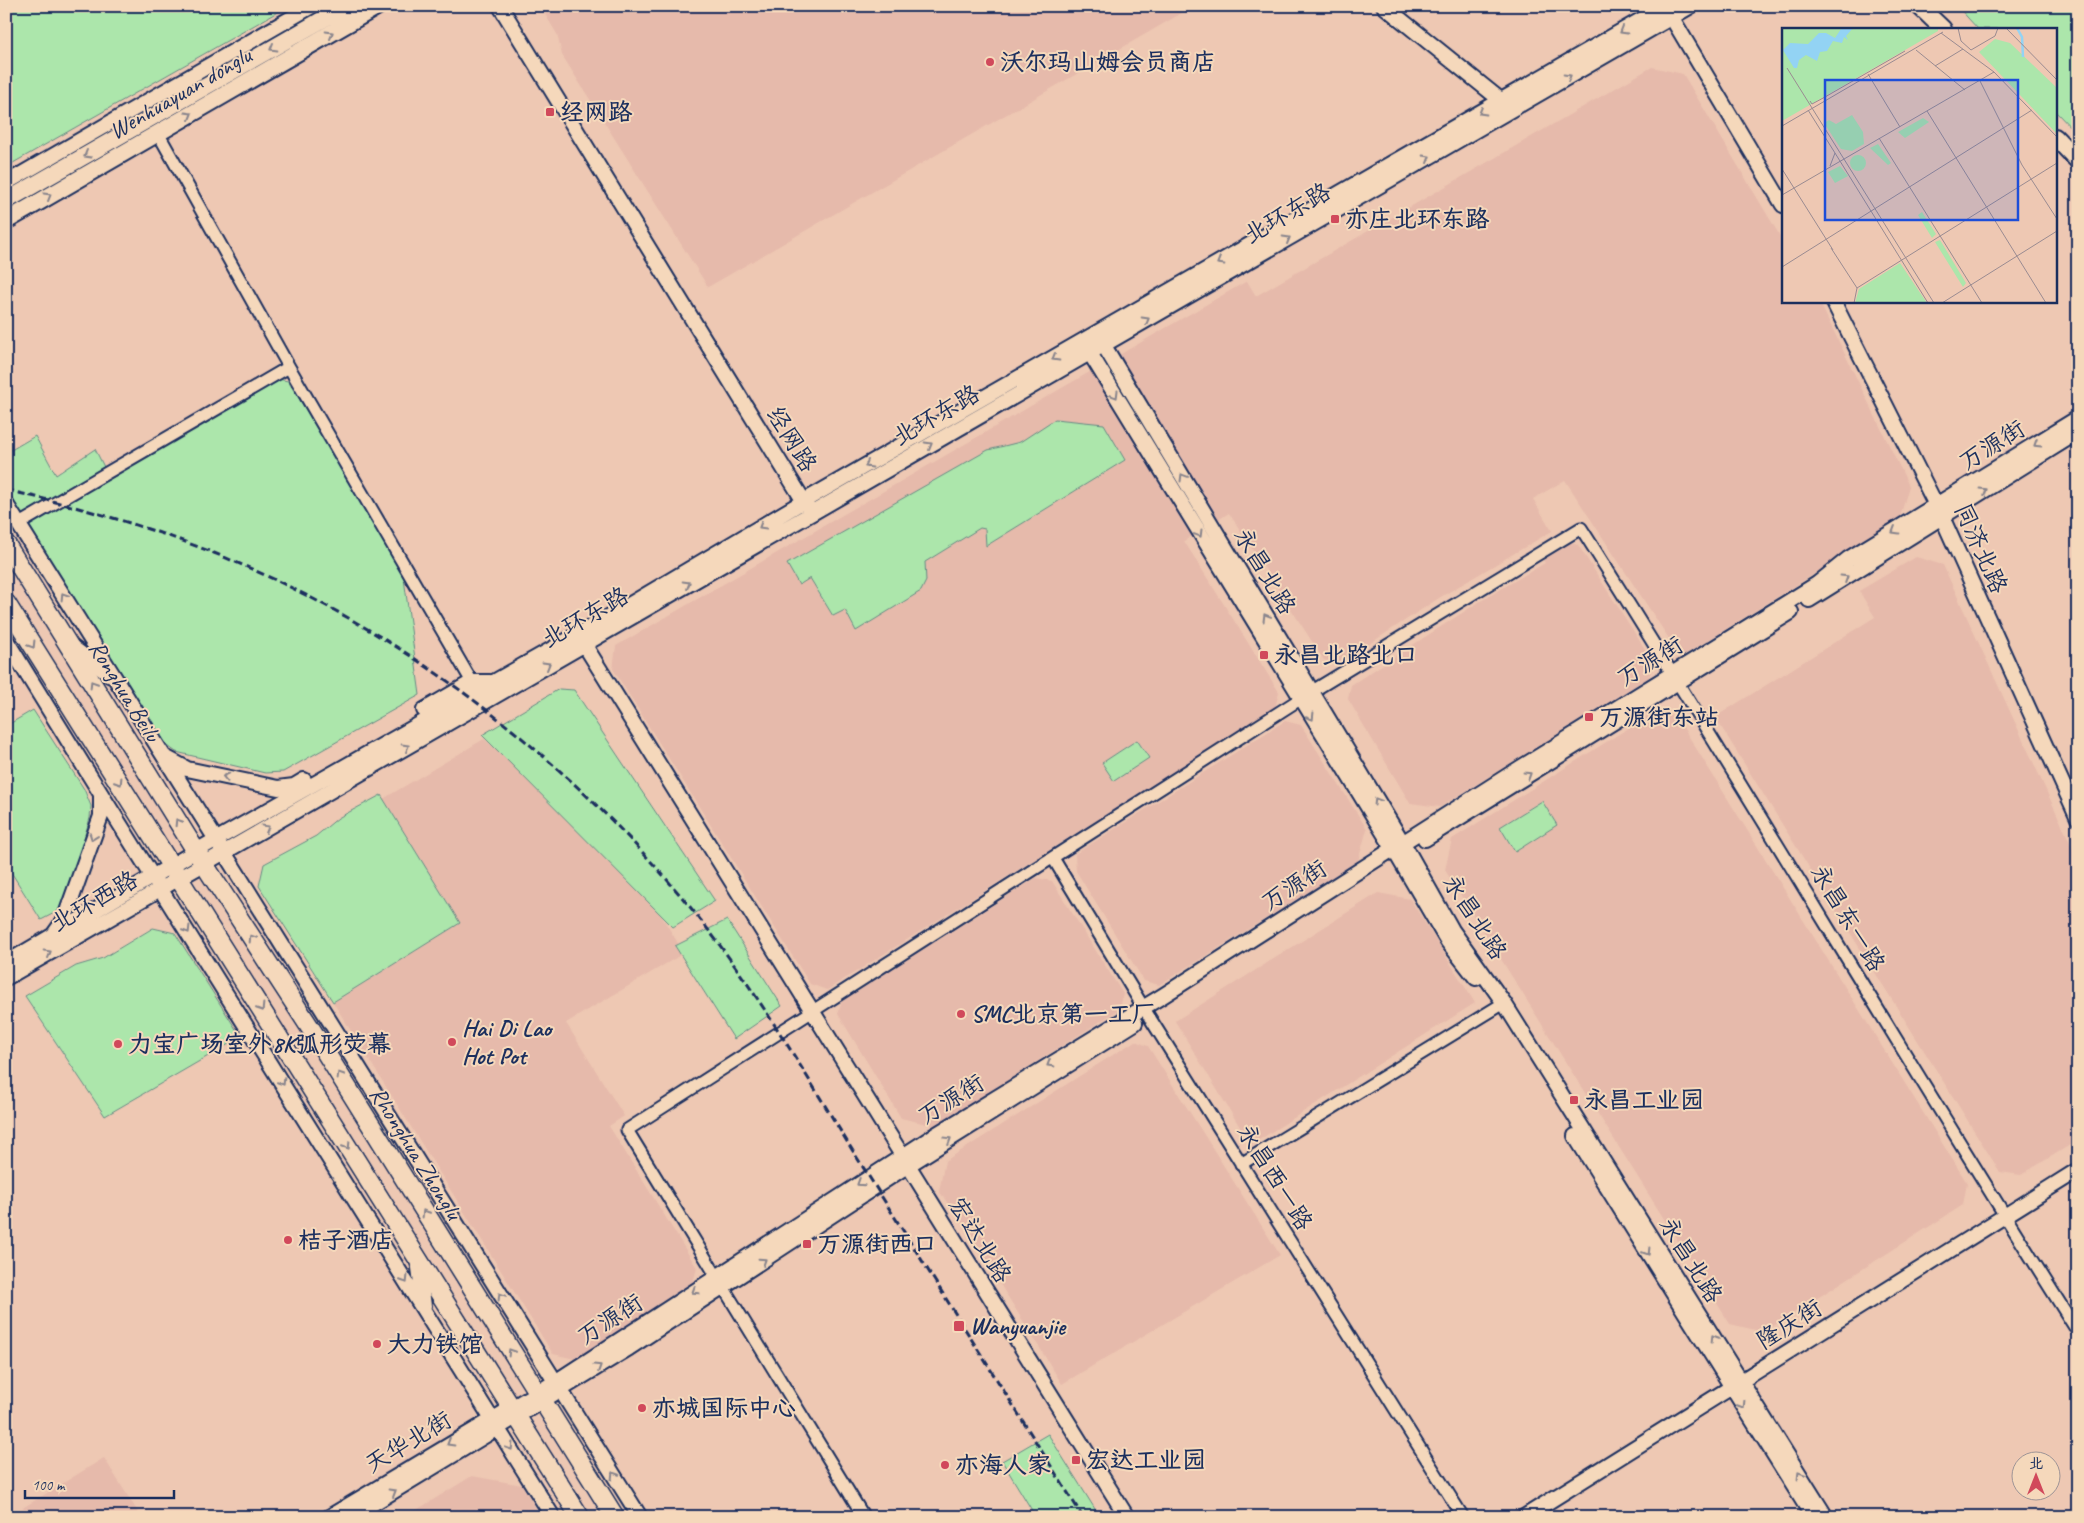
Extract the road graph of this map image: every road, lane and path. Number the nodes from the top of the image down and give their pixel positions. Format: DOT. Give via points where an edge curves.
graph roads {
  1 [pos="312,6"];
  2 [pos="346,6"];
  3 [pos="378,6"];
  4 [pos="500,6"];
  5 [pos="1384,6"];
  6 [pos="1691,6"];
  7 [pos="1919,6"];
  8 [pos="1668,12"];
  9 [pos="1942,28"];
  10 [pos="1507,105"];
  11 [pos="158,133"];
  12 [pos="2056,138"];
  13 [pos="2078,161"];
  14 [pos="57,172"];
  15 [pos="6,184"];
  16 [pos="6,201"];
  17 [pos="1782,203"];
  18 [pos="6,221"];
  19 [pos="1834,302"];
  20 [pos="1101,340"];
  21 [pos="1087,347"];
  22 [pos="289,367"];
  23 [pos="2077,423"];
  24 [pos="6,504"];
  25 [pos="807,507"];
  26 [pos="1940,512"];
  27 [pos="19,524"];
  28 [pos="6,544"];
  29 [pos="6,603"];
  30 [pos="581,639"];
  31 [pos="6,640"];
  32 [pos="68,644"];
  33 [pos="47,668"];
  34 [pos="1676,678"];
  35 [pos="117,681"];
  36 [pos="472,682"];
  37 [pos="494,682"];
  38 [pos="1305,696"];
  39 [pos="54,715"];
  40 [pos="165,756"];
  41 [pos="100,794"];
  42 [pos="2078,818"];
  43 [pos="216,840"];
  44 [pos="1400,849"];
  45 [pos="223,852"];
  46 [pos="200,857"];
  47 [pos="1053,858"];
  48 [pos="175,872"];
  49 [pos="153,876"];
  50 [pos="161,888"];
  51 [pos="52,937"];
  52 [pos="6,963"];
  53 [pos="6,978"];
  54 [pos="306,984"];
  55 [pos="1500,1005"];
  56 [pos="811,1010"];
  57 [pos="1145,1011"];
  58 [pos="311,1028"];
  59 [pos="904,1161"];
  60 [pos="1241,1164"];
  61 [pos="2078,1170"];
  62 [pos="2004,1216"];
  63 [pos="417,1257"];
  64 [pos="719,1283"];
  65 [pos="425,1311"];
  66 [pos="2078,1332"];
  67 [pos="1736,1384"];
  68 [pos="558,1386"];
  69 [pos="539,1397"];
  70 [pos="514,1412"];
  71 [pos="495,1423"];
  72 [pos="638,1515"];
  73 [pos="329,1517"];
  74 [pos="351,1517"];
  75 [pos="553,1517"];
  76 [pos="580,1517"];
  77 [pos="615,1517"];
  78 [pos="864,1517"];
  79 [pos="1127,1517"];
  80 [pos="1464,1517"];
  81 [pos="1524,1517"];
  82 [pos="1813,1517"];
  83 [pos="1826,1517"];
  1 -- 15 [label="street"];
  2 -- 14 [label="main road, Wenhuayuan donglu, one-way"];
  11 -- 3 [label="main road, Wenhuayuan donglu, one-way"];
  4 -- 25 [label="street, 经网路"];
  5 -- 10 [label="street"];
  6 -- 8 [label="street, 北环东路"];
  7 -- 9 [label="main road"];
  8 -- 10 [label="street, 北环东路"];
  8 -- 17 [label="street"];
  10 -- 20 [label="street, 北环东路"];
  18 -- 11 [label="main road, Wenhuayuan donglu, one-way"];
  11 -- 22 [label="street"];
  12 -- 13 [label="main road"];
  14 -- 15 [label="street"];
  14 -- 16 [label="main road, Wenhuayuan donglu"];
  19 -- 26 [label="street, 同济北路"];
  20 -- 21 [label="street, 北环东路"];
  38 -- 20 [label="street, 永昌北路, one-way"];
  21 -- 25 [label="street, 北环东路"];
  21 -- 38 [label="street, 永昌北路, one-way"];
  22 -- 27 [label="street"];
  22 -- 36 [label="street"];
  23 -- 26 [label="street, 万源街"];
  24 -- 27 [label="street"];
  25 -- 30 [label="street, 北环东路"];
  26 -- 34 [label="street, 万源街" via="1848,559 1817,584"];
  26 -- 42 [label="street, 同济北路"];
  35 -- 27 [label="street, one-way"];
  28 -- 32 [label="main road, Ronghua Beilu"];
  29 -- 33 [label="main road, one-way"];
  30 -- 37 [label="street, 北环东路"];
  45 -- 30 [label="street, 北环东路, one-way"];
  30 -- 56 [label="street, 宏达北路"];
  31 -- 39 [label="street"];
  32 -- 35 [label="street"];
  46 -- 32 [label="main road, Ronghua Beilu, one-way"];
  33 -- 39 [label="street"];
  33 -- 48 [label="main road, one-way"];
  34 -- 38 [label="street, 永昌东一路" via="1582,528"];
  34 -- 44 [label="street, 万源街"];
  34 -- 62 [label="street, 永昌东一路"];
  35 -- 40 [label="street"];
  36 -- 37 [label="street"];
  36 -- 40 [label="street, one-way" via="294,786 278,788 187,769"];
  37 -- 43 [label="street, 北环东路"];
  38 -- 44 [label="street, 永昌北路"];
  38 -- 47 [label="street"];
  39 -- 41 [label="street"];
  40 -- 43 [label="street"];
  41 -- 49 [label="street"];
  41 -- 51 [label="street, one-way" via="101,816 64,920"];
  43 -- 45 [label="street"];
  43 -- 46 [label="street, 北环东路"];
  44 -- 55 [label="street, 永昌北路" via="1448,942"];
  44 -- 57 [label="street, 万源街"];
  45 -- 46 [label="street, 北环东路"];
  45 -- 54 [label="street"];
  46 -- 48 [label="street, 北环西路"];
  58 -- 46 [label="main road, Rhonghua Zhonglu, one-way"];
  47 -- 56 [label="street"];
  47 -- 57 [label="street, 永昌西一路"];
  48 -- 49 [label="street, 北环西路"];
  48 -- 50 [label="street, 北环西路"];
  48 -- 63 [label="main road, one-way"];
  49 -- 50 [label="street"];
  49 -- 51 [label="street, 北环西路"];
  53 -- 50 [label="street, 北环西路, one-way"];
  50 -- 65 [label="street, one-way"];
  51 -- 52 [label="street, 北环西路"];
  54 -- 58 [label="street"];
  68 -- 54 [label="street, one-way"];
  55 -- 60 [label="street"];
  55 -- 67 [label="street, 永昌北路"];
  56 -- 59 [label="street, 宏达北路"];
  56 -- 64 [label="street" via="627,1130"];
  57 -- 59 [label="street, 万源街"];
  57 -- 60 [label="street, 永昌西一路"];
  69 -- 58 [label="main road, Rhonghua Zhonglu, one-way"];
  59 -- 64 [label="street, 万源街"];
  59 -- 79 [label="street, 宏达北路"];
  60 -- 80 [label="street, 永昌西一路"];
  61 -- 62 [label="street, 隆庆街"];
  62 -- 66 [label="street, 永昌东一路"];
  62 -- 67 [label="street, 隆庆街"];
  63 -- 65 [label="street"];
  63 -- 70 [label="main road"];
  64 -- 68 [label="street, 万源街"];
  64 -- 78 [label="street"];
  65 -- 71 [label="street"];
  67 -- 81 [label="street, 隆庆街"];
  67 -- 82 [label="street, 永昌北路, one-way"];
  83 -- 67 [label="street, 永昌北路, one-way"];
  68 -- 69 [label="street, 万源街"];
  72 -- 68 [label="street, one-way"];
  69 -- 70 [label="street, 万源街"];
  69 -- 77 [label="main road, Rhonghua Zhonglu"];
  70 -- 71 [label="street, 天华北街"];
  70 -- 76 [label="main road"];
  71 -- 73 [label="street, 天华北街, one-way"];
  74 -- 71 [label="street, 天华北街, one-way"];
  71 -- 75 [label="street, one-way"];
}
